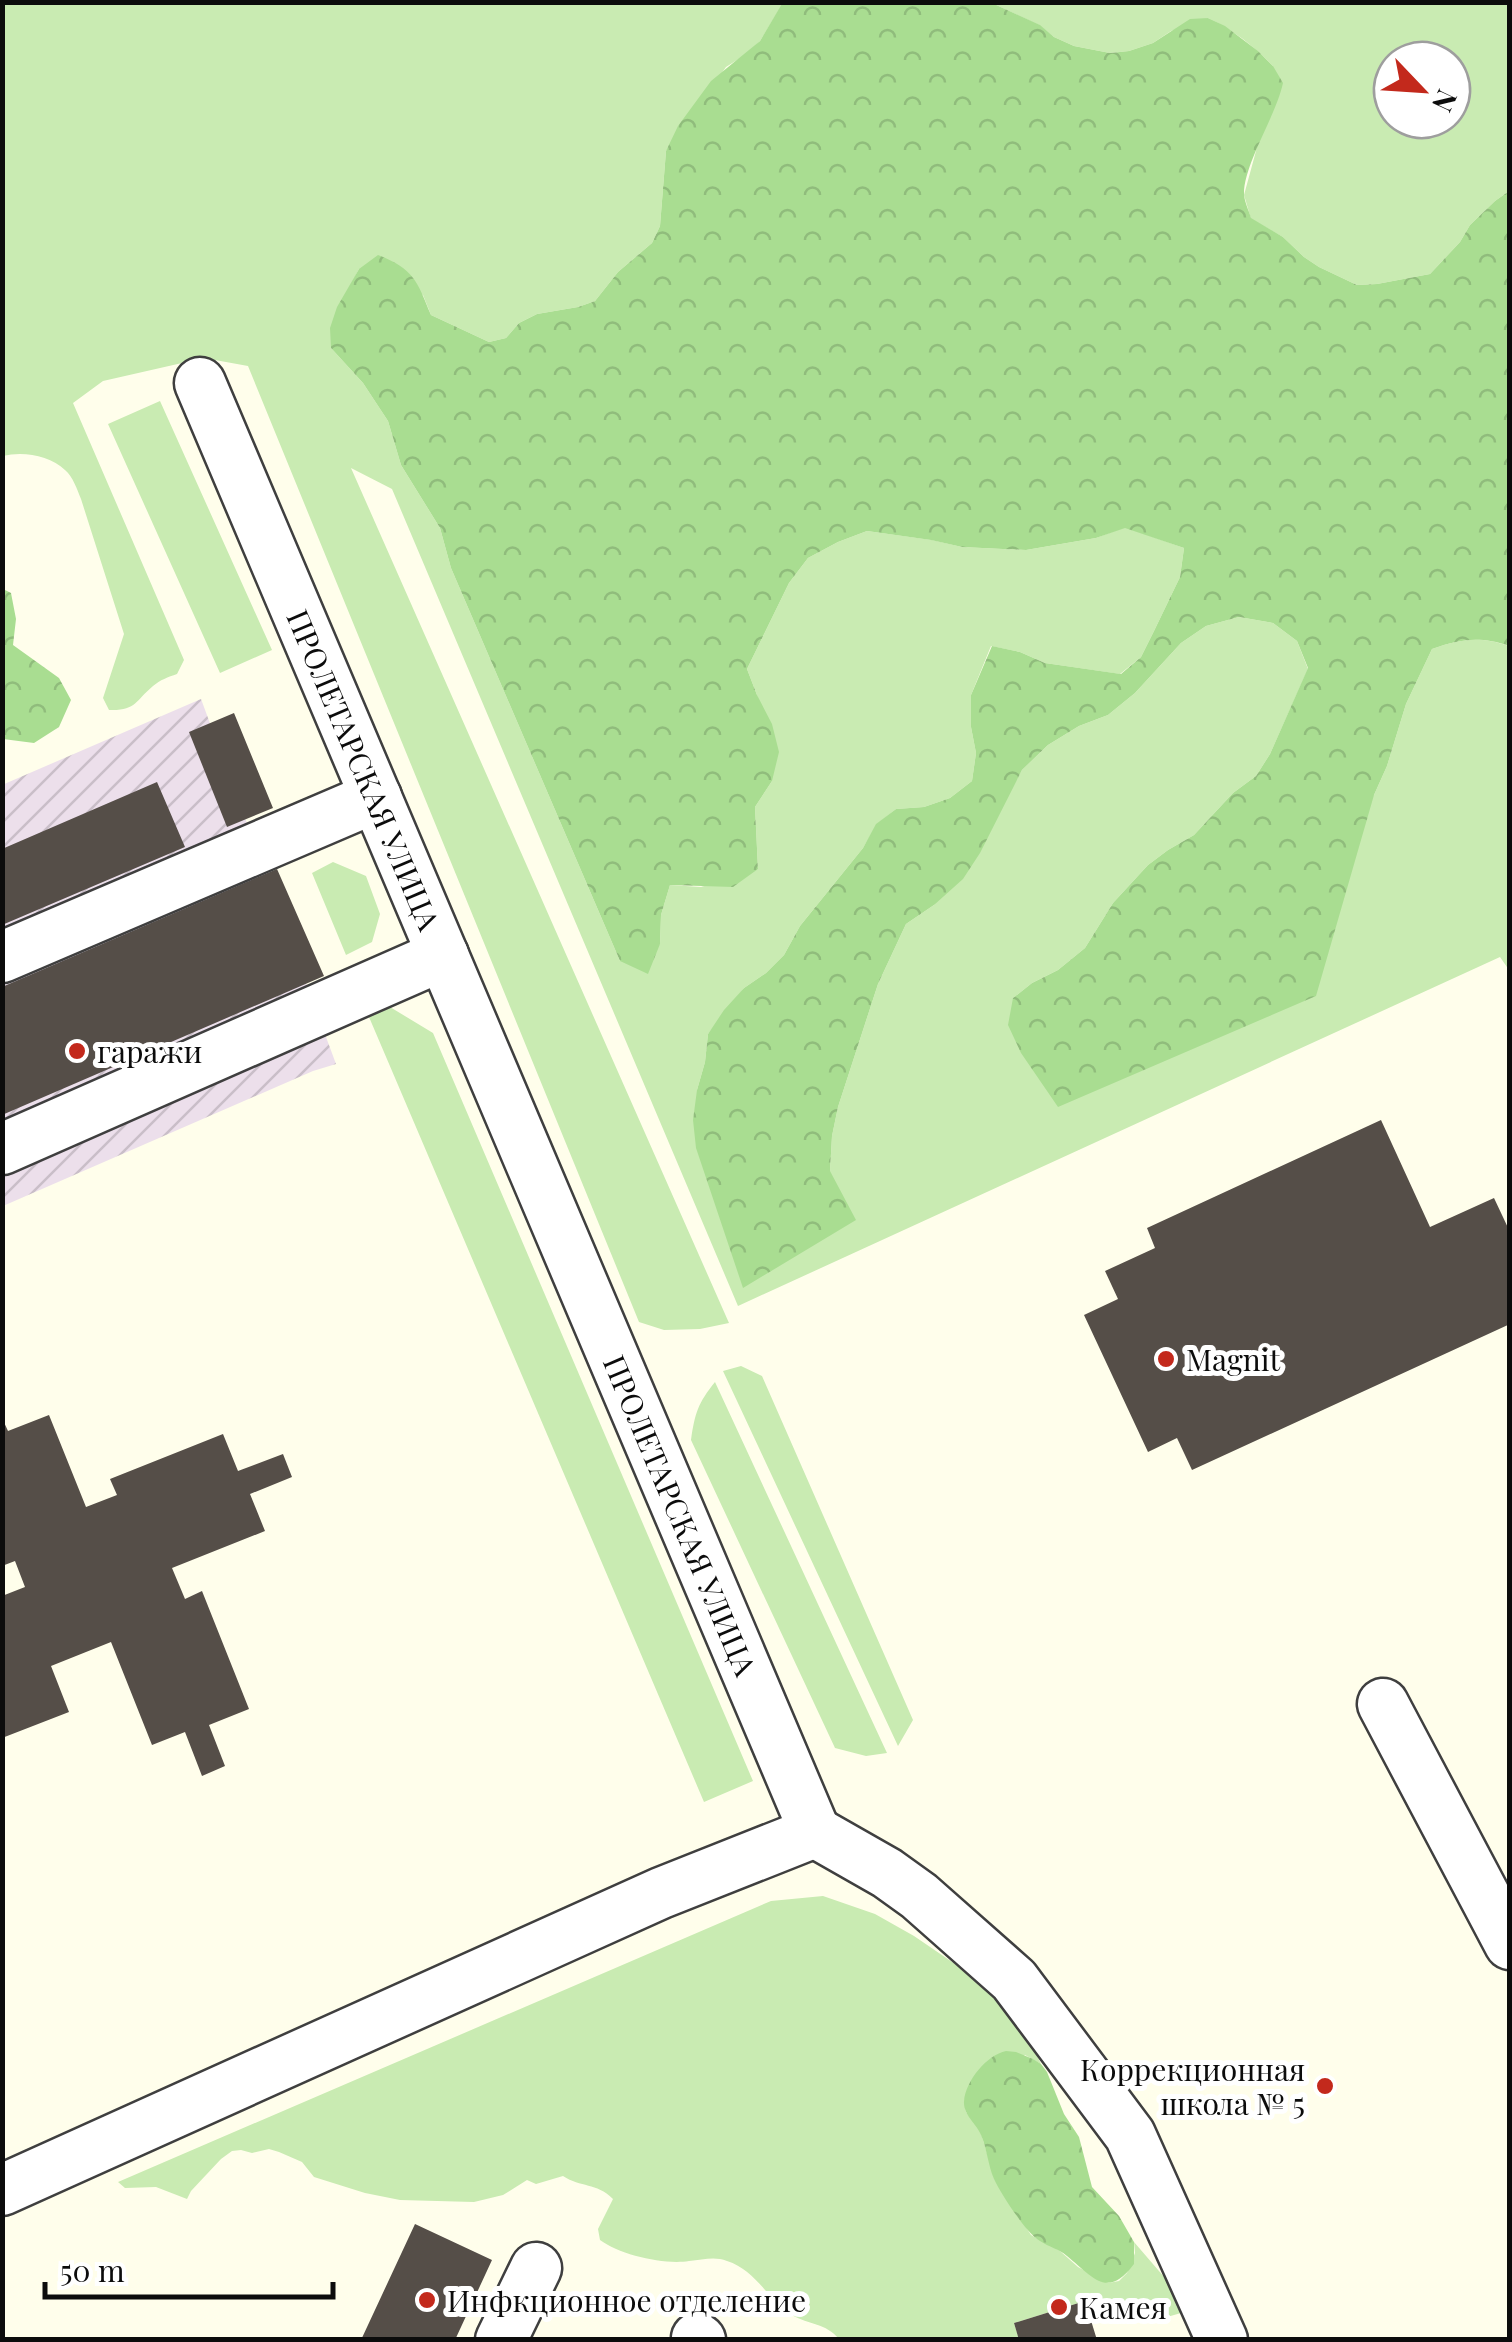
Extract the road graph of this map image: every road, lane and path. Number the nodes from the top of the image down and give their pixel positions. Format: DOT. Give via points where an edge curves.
graph roads {
  1 [pos="200,383"];
  2 [pos="376,797"];
  3 [pos="443,954"];
  4 [pos="2,957"];
  5 [pos="2,1149"];
  6 [pos="1383,1704"];
  7 [pos="815,1832"];
  8 [pos="1510,1944"];
  9 [pos="2,2190"];
  10 [pos="536,2268"];
  11 [pos="1215,2337"];
  12 [pos="501,2340"];
  1 -- 2 [label="street, ПРОЛЕТАРСКАЯ УЛИЦА"];
  2 -- 3 [label="street, ПРОЛЕТАРСКАЯ УЛИЦА"];
  2 -- 4 [label="street"];
  3 -- 5 [label="street"];
  3 -- 7 [label="street, ПРОЛЕТАРСКАЯ УЛИЦА"];
  6 -- 8 [label="street"];
  7 -- 9 [label="street" via="661,1893"];
  7 -- 11 [label="street" via="918,1896 1014,1980 1130,2135"];
  10 -- 12 [label="street"];
}
